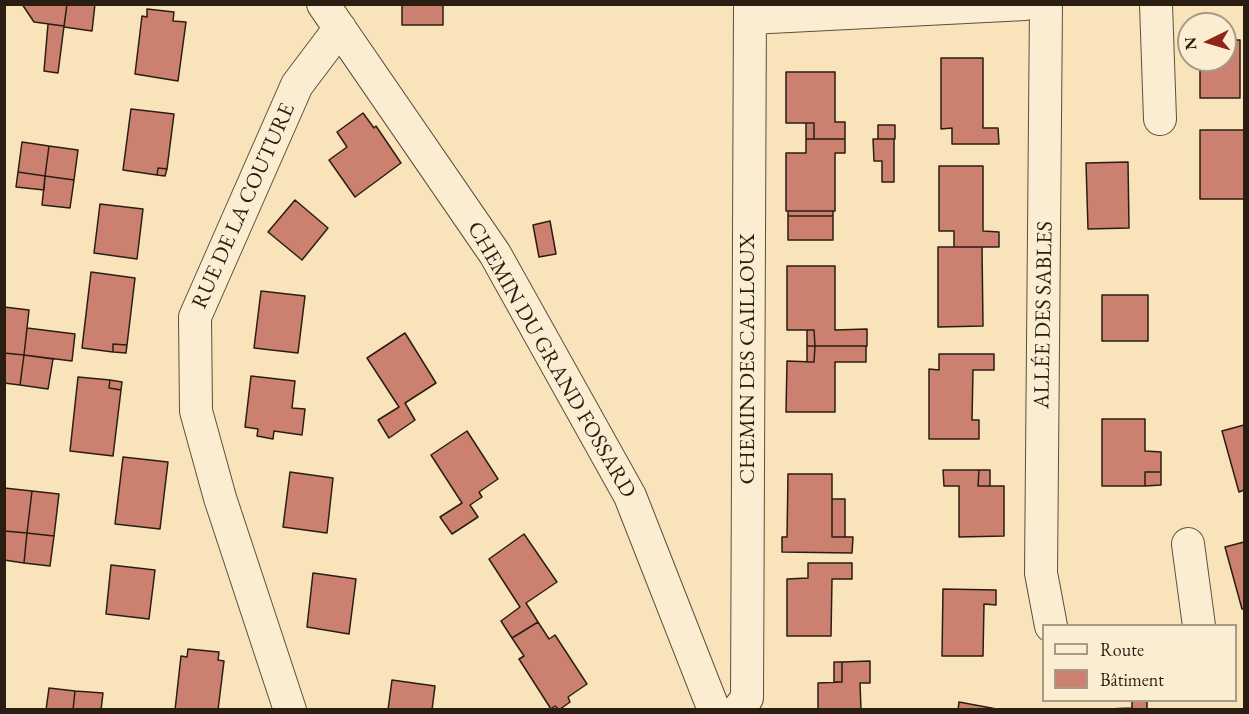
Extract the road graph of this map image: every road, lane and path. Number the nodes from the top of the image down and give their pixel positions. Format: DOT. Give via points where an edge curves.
graph roads {
  1 [pos="1025,4"];
  2 [pos="1046,4"];
  3 [pos="1156,4"];
  4 [pos="750,11"];
  5 [pos="332,16"];
  6 [pos="1160,119"];
  7 [pos="1188,544"];
  8 [pos="1051,624"];
  9 [pos="1199,624"];
  10 [pos="291,710"];
  11 [pos="714,710"];
  12 [pos="738,710"];
  1 -- 4 [label="street"];
  2 -- 8 [label="street, ALLÉE DES SABLES" via="1041,573"];
  3 -- 6 [label="street"];
  4 -- 12 [label="street, CHEMIN DES CAILLOUX" via="747,698"];
  5 -- 10 [label="street, RUE DE LA COUTURE" via="297,85 195,317 196,411 220,498"];
  5 -- 11 [label="street, CHEMIN DU GRAND FOSSARD" via="495,254 624,486"];
  7 -- 9 [label="street"];
}
